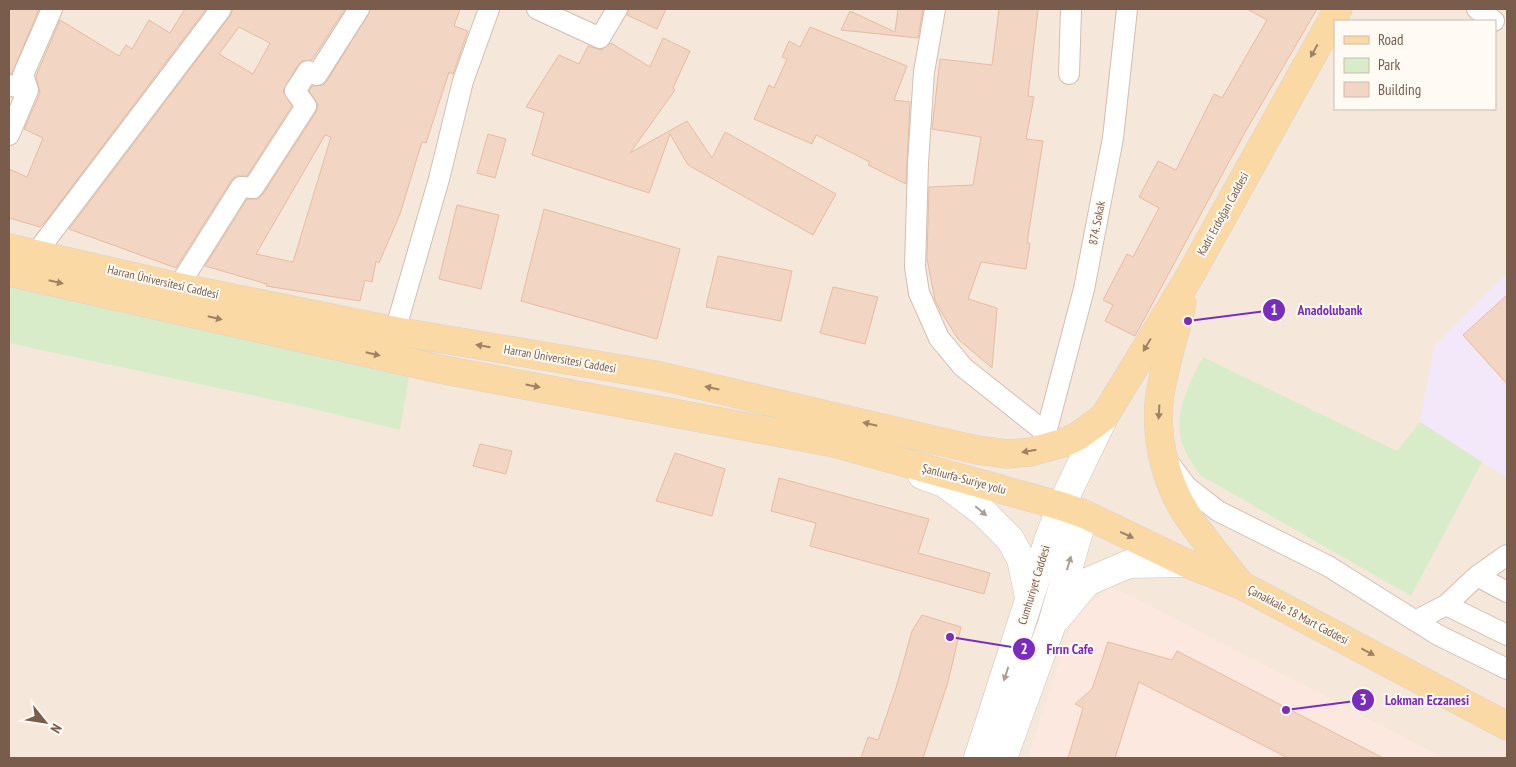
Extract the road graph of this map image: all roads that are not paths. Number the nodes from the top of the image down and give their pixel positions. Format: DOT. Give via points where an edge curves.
graph roads {
  1 [pos="52,9"];
  2 [pos="221,9"];
  3 [pos="359,9"];
  4 [pos="490,9"];
  5 [pos="538,9"];
  6 [pos="617,9"];
  7 [pos="935,9"];
  8 [pos="1071,9"];
  9 [pos="1127,9"];
  10 [pos="1338,9"];
  11 [pos="1477,9"];
  12 [pos="1493,20"];
  13 [pos="1069,74"];
  14 [pos="9,85"];
  15 [pos="28,90"];
  16 [pos="9,135"];
  17 [pos="9,248"];
  18 [pos="36,253"];
  19 [pos="9,272"];
  20 [pos="1188,279"];
  21 [pos="178,287"];
  22 [pos="395,332"];
  23 [pos="1104,417"];
  24 [pos="844,445"];
  25 [pos="1163,455"];
  26 [pos="1072,510"];
  27 [pos="1507,556"];
  28 [pos="1186,563"];
  29 [pos="1477,576"];
  30 [pos="1241,585"];
  31 [pos="1507,592"];
  32 [pos="1030,600"];
  33 [pos="1446,605"];
  34 [pos="1417,620"];
  35 [pos="1052,624"];
  36 [pos="1507,634"];
  37 [pos="1507,669"];
  38 [pos="1507,726"];
  39 [pos="978,758"];
  40 [pos="1003,758"];
  1 -- 15 [label="street" via="23,75"];
  2 -- 18 [label="street"];
  3 -- 21 [label="street" via="317,75 308,71 295,91 306,106 253,188 241,187"];
  4 -- 22 [label="street" via="463,81"];
  5 -- 6 [label="street" via="600,38"];
  7 -- 9 [label="street, 874. Sokak" via="924,72 918,163 915,267 919,293 939,338 964,367 1046,433 1092,252 1113,138"];
  8 -- 13 [label="street"];
  10 -- 20 [label="main road, Kadri Erdoğan Caddesi, one-way"];
  11 -- 12 [label="street"];
  14 -- 15 [label="street"];
  15 -- 16 [label="street"];
  17 -- 18 [label="main road, Harran Üniversitesi Caddesi"];
  18 -- 21 [label="main road, Harran Üniversitesi Caddesi"];
  19 -- 24 [label="main road, Harran Üniversitesi Caddesi, one-way" via="444,370"];
  20 -- 23 [label="main road, Kadri Erdoğan Caddesi, one-way"];
  20 -- 25 [label="main road, one-way" via="1160,394"];
  21 -- 22 [label="main road, Harran Üniversitesi Caddesi"];
  23 -- 22 [label="main road, Harran Üniversitesi Caddesi, one-way" via="1063,443 1008,454 976,450 656,375"];
  23 -- 26 [label="main road, Cumhuriyet Caddesi"];
  24 -- 26 [label="main road, Şanlıurfa-Suriye yolu"];
  24 -- 32 [label="main road, one-way" via="944,483 983,512 1010,539 1021,559"];
  25 -- 30 [label="main road" via="1172,486 1186,514"];
  25 -- 34 [label="street" via="1187,487 1218,511 1328,566"];
  26 -- 28 [label="main road, Çanakkale 18 Mart Caddesi, one-way"];
  26 -- 32 [label="main road, Cumhuriyet Caddesi"];
  35 -- 26 [label="main road, Cumhuriyet Caddesi, one-way"];
  27 -- 29 [label="street"];
  28 -- 30 [label="main road, Çanakkale 18 Mart Caddesi"];
  28 -- 35 [label="main road" via="1129,564 1087,582"];
  29 -- 31 [label="street"];
  29 -- 33 [label="street"];
  30 -- 38 [label="main road, Çanakkale 18 Mart Caddesi, one-way"];
  32 -- 39 [label="main road, Cumhuriyet Caddesi, one-way"];
  33 -- 34 [label="street"];
  33 -- 36 [label="street"];
  34 -- 37 [label="street" via="1438,635"];
  35 -- 40 [label="main road, Cumhuriyet Caddesi"];
}
